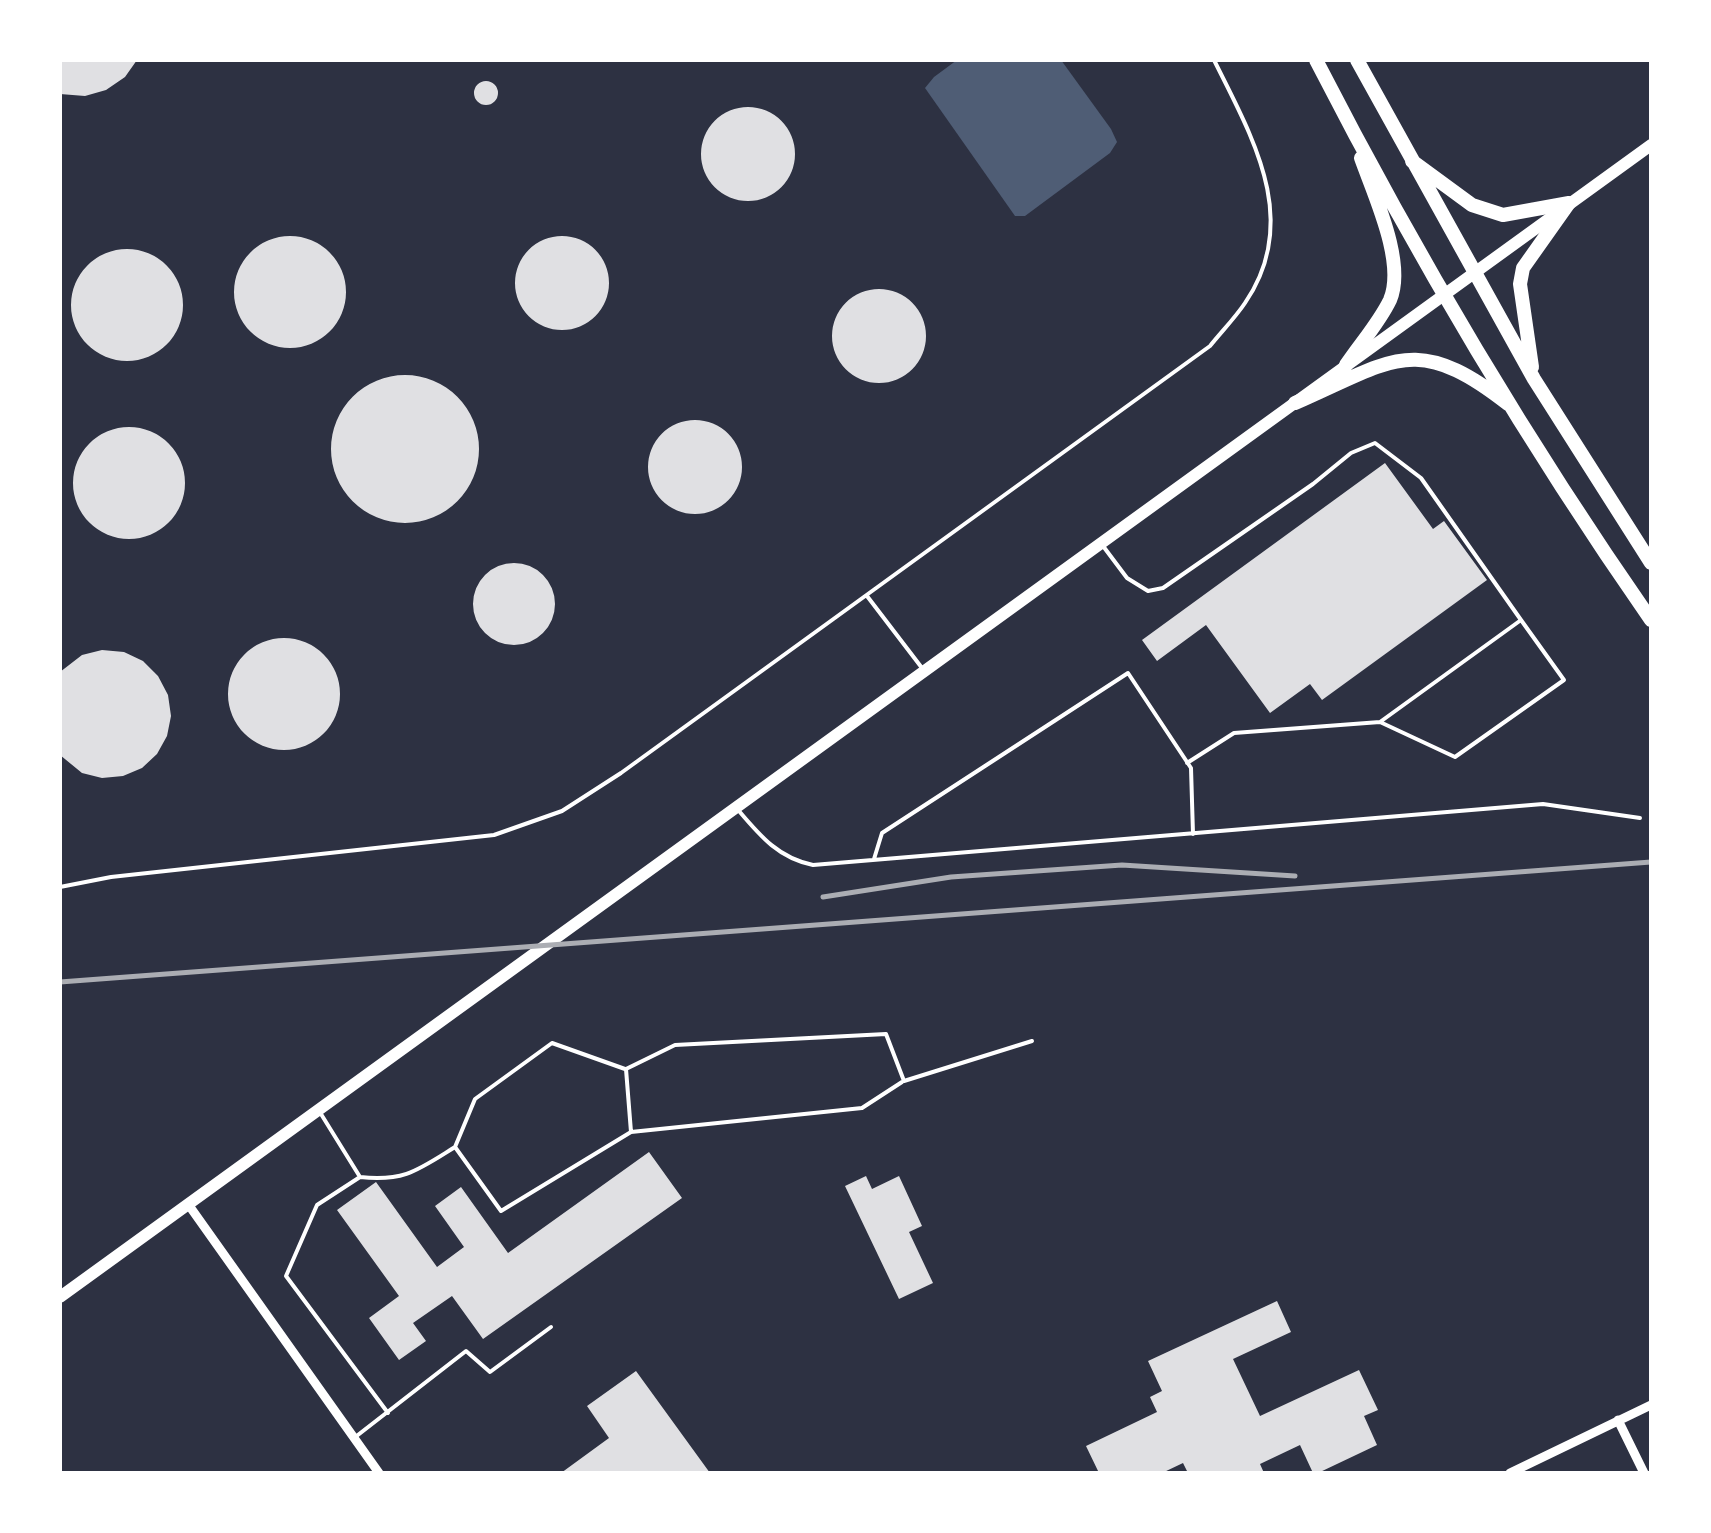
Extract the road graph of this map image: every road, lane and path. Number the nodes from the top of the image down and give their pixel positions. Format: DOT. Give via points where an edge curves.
graph roads {
  1 [pos="1214,60"];
  2 [pos="1316,60"];
  3 [pos="1356,60"];
  4 [pos="1351,129"];
  5 [pos="1651,144"];
  6 [pos="1408,158"];
  7 [pos="1569,204"];
  8 [pos="1473,273"];
  9 [pos="1446,293"];
  10 [pos="1346,365"];
  11 [pos="1534,379"];
  12 [pos="1295,403"];
  13 [pos="1516,411"];
  14 [pos="1101,542"];
  15 [pos="1651,564"];
  16 [pos="867,596"];
  17 [pos="1522,620"];
  18 [pos="1651,620"];
  19 [pos="924,671"];
  20 [pos="1380,722"];
  21 [pos="1188,762"];
  22 [pos="736,808"];
  23 [pos="1640,818"];
  24 [pos="1194,834"];
  25 [pos="874,860"];
  26 [pos="60,887"];
  27 [pos="1032,1040"];
  28 [pos="626,1069"];
  29 [pos="904,1081"];
  30 [pos="318,1110"];
  31 [pos="631,1132"];
  32 [pos="455,1148"];
  33 [pos="360,1177"];
  34 [pos="188,1204"];
  35 [pos="60,1298"];
  36 [pos="552,1327"];
  37 [pos="1651,1405"];
  38 [pos="388,1414"];
  39 [pos="1618,1420"];
  40 [pos="354,1438"];
  41 [pos="378,1473"];
  42 [pos="1510,1473"];
  43 [pos="1644,1473"];
  1 -- 16 [label="lane" via="1270,190 1270,231 1246,301 1210,346"];
  2 -- 4 [label="main road"];
  3 -- 6 [label="main road"];
  4 -- 9 [label="main road"];
  4 -- 10 [label="main road" via="1392,251 1394,278 1390,299"];
  5 -- 7 [label="main road"];
  6 -- 7 [label="main road" via="1472,205 1502,215"];
  6 -- 8 [label="main road"];
  7 -- 8 [label="main road"];
  7 -- 11 [label="main road" via="1523,268"];
  8 -- 9 [label="main road"];
  8 -- 11 [label="main road"];
  9 -- 10 [label="main road"];
  9 -- 13 [label="main road"];
  10 -- 12 [label="main road"];
  11 -- 15 [label="main road"];
  12 -- 13 [label="main road" via="1412,358 1457,369"];
  12 -- 14 [label="main road"];
  13 -- 18 [label="main road"];
  14 -- 17 [label="lane" via="1127,578 1148,591 1163,588 1374,443 1421,478"];
  14 -- 19 [label="main road"];
  16 -- 19 [label="lane"];
  16 -- 26 [label="lane" via="562,811 494,835"];
  17 -- 20 [label="lane"];
  17 -- 20 [label="lane" via="1564,680 1455,757"];
  19 -- 22 [label="main road"];
  20 -- 21 [label="lane" via="1234,733"];
  21 -- 24 [label="lane"];
  21 -- 25 [label="lane" via="1128,673 882,833"];
  22 -- 25 [label="lane" via="771,848 796,862"];
  22 -- 30 [label="main road"];
  23 -- 24 [label="lane" via="1543,804"];
  24 -- 25 [label="lane"];
  27 -- 29 [label="lane"];
  28 -- 29 [label="lane" via="675,1045 886,1034"];
  28 -- 31 [label="lane"];
  28 -- 32 [label="lane" via="552,1043 475,1100"];
  29 -- 31 [label="lane" via="862,1108"];
  30 -- 33 [label="lane"];
  30 -- 34 [label="main road"];
  31 -- 32 [label="lane" via="501,1211"];
  32 -- 33 [label="lane" via="408,1176"];
  33 -- 38 [label="lane" via="317,1205 286,1276"];
  34 -- 35 [label="main road"];
  34 -- 40 [label="street"];
  36 -- 38 [label="lane" via="490,1372 466,1352"];
  37 -- 39 [label="street"];
  38 -- 40 [label="lane"];
  39 -- 42 [label="street"];
  39 -- 43 [label="street"];
  40 -- 41 [label="street"];
}
